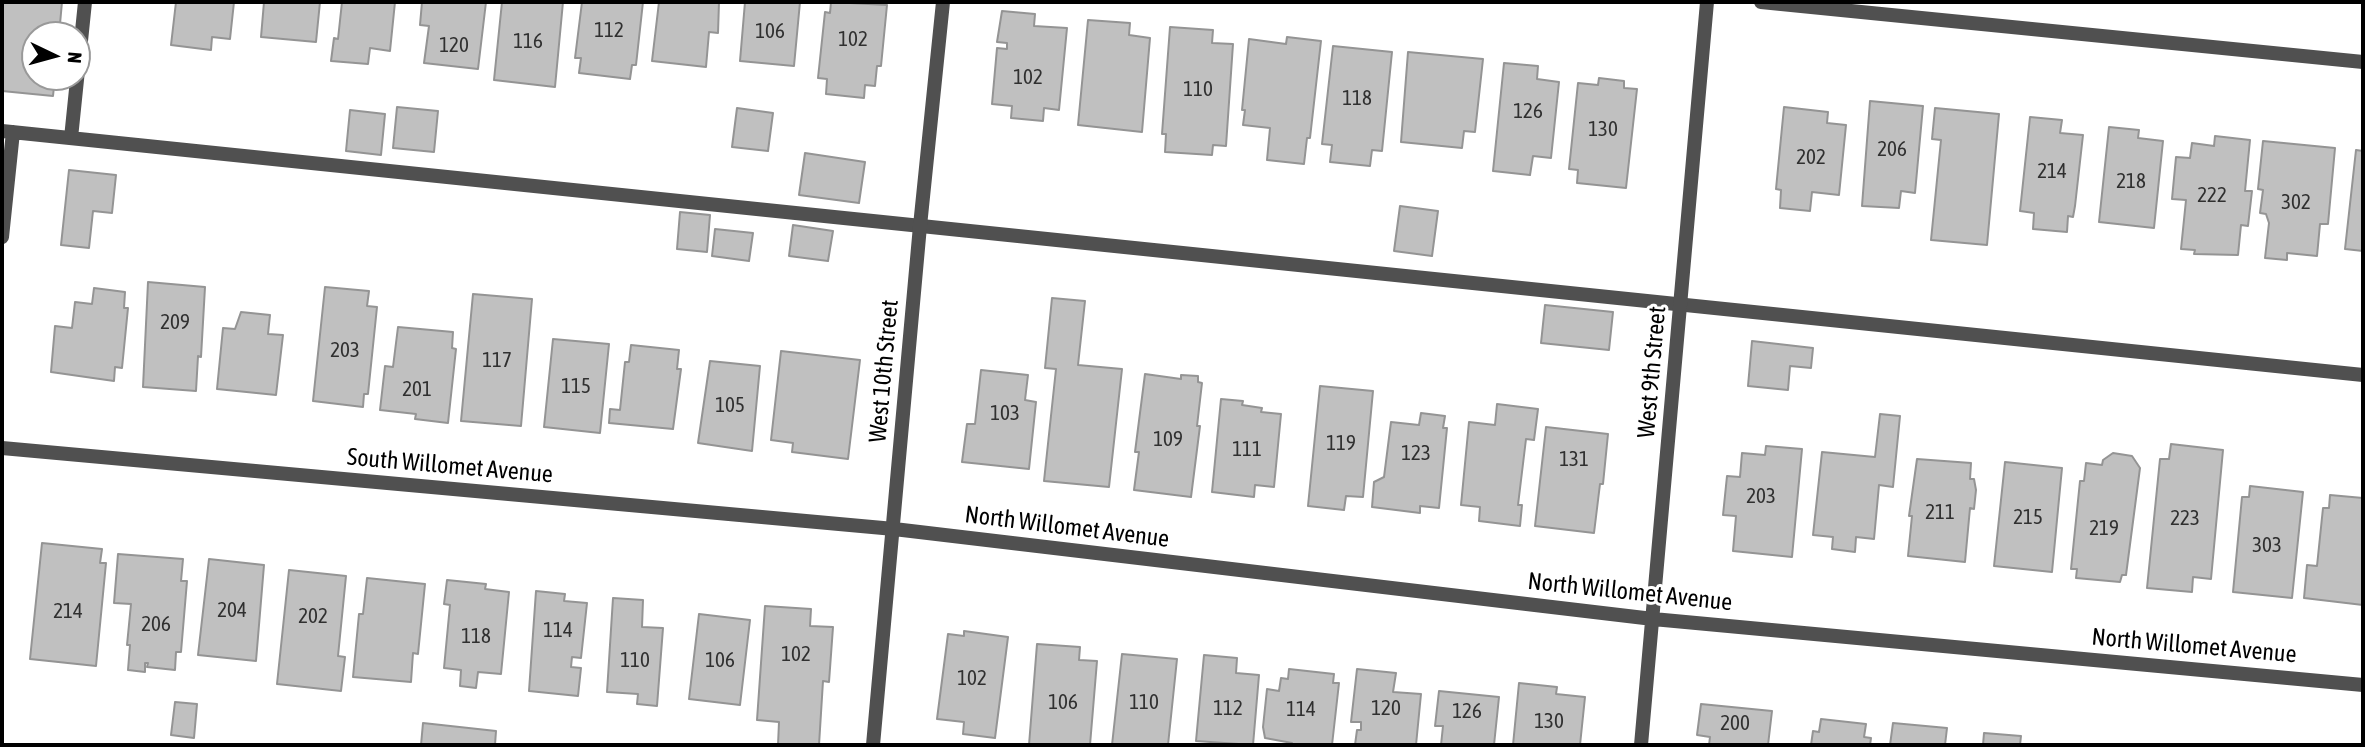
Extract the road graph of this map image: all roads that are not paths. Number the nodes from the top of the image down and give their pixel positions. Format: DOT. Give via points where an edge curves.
graph roads {
  1 [pos="85,2"];
  2 [pos="943,2"];
  3 [pos="1707,2"];
  4 [pos="1761,2"];
  5 [pos="2363,62"];
  6 [pos="8,131"];
  7 [pos="71,138"];
  8 [pos="920,226"];
  9 [pos="2,237"];
  10 [pos="1681,303"];
  11 [pos="2363,374"];
  12 [pos="2,447"];
  13 [pos="894,529"];
  14 [pos="1653,619"];
  15 [pos="2363,685"];
  16 [pos="873,745"];
  17 [pos="1642,745"];
  1 -- 7 [label="street"];
  2 -- 8 [label="street, West 10th Street"];
  3 -- 10 [label="street, West 9th Street"];
  4 -- 5 [label="street"];
  6 -- 7 [label="street"];
  6 -- 9 [label="street"];
  7 -- 8 [label="street"];
  8 -- 10 [label="street"];
  8 -- 13 [label="street, West 10th Street"];
  10 -- 11 [label="street"];
  10 -- 14 [label="street, West 9th Street"];
  12 -- 13 [label="street, South Willomet Avenue"];
  13 -- 14 [label="street, North Willomet Avenue"];
  13 -- 16 [label="street, West 10th Street"];
  14 -- 15 [label="street, North Willomet Avenue"];
  14 -- 17 [label="street, West 9th Street"];
}
